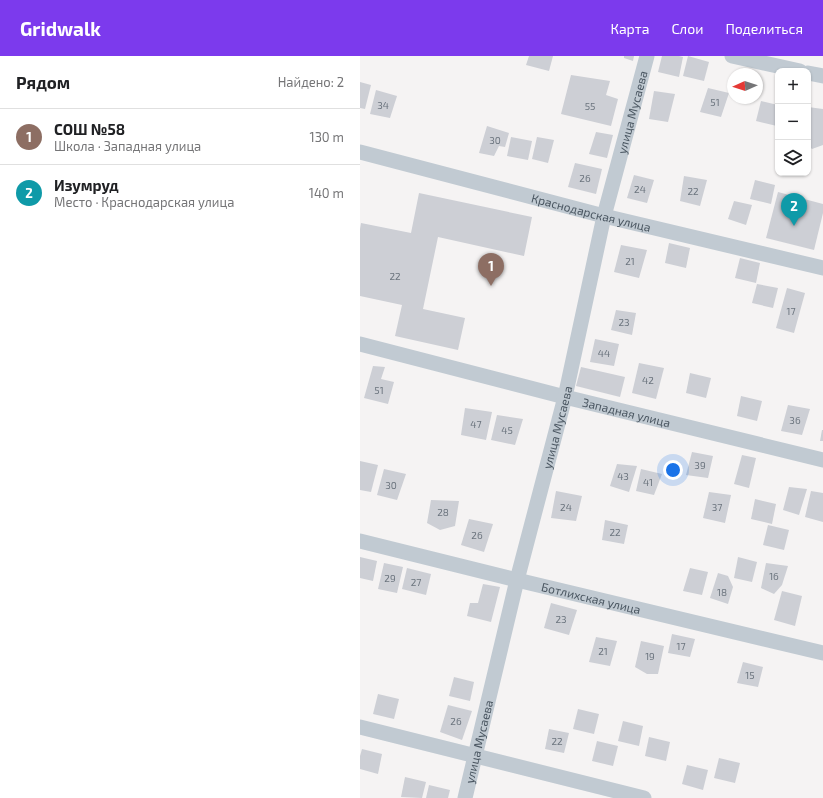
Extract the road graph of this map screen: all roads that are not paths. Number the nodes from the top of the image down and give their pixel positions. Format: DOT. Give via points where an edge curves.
graph roads {
  1 [pos="647,56"];
  2 [pos="732,56"];
  3 [pos="786,68"];
  4 [pos="811,74"];
  5 [pos="823,76"];
  6 [pos="360,152"];
  7 [pos="604,216"];
  8 [pos="823,268"];
  9 [pos="360,344"];
  10 [pos="565,397"];
  11 [pos="823,460"];
  12 [pos="360,541"];
  13 [pos="517,580"];
  14 [pos="823,653"];
  15 [pos="360,727"];
  16 [pos="475,756"];
  17 [pos="465,798"];
  18 [pos="644,798"];
  1 -- 7 [label="street, улица Мусаева"];
  2 -- 3 [label="street"];
  4 -- 5 [label="street"];
  6 -- 7 [label="street, Краснодарская улица"];
  7 -- 8 [label="street, Краснодарская улица"];
  7 -- 10 [label="street, улица Мусаева"];
  9 -- 10 [label="street, Западная улица"];
  10 -- 11 [label="street, Западная улица"];
  10 -- 13 [label="street, улица Мусаева"];
  12 -- 13 [label="street, Ботлихская улица"];
  13 -- 14 [label="street, Ботлихская улица"];
  13 -- 16 [label="street, улица Мусаева"];
  15 -- 16 [label="street"];
  16 -- 17 [label="street, улица Мусаева"];
  16 -- 18 [label="street"];
}
